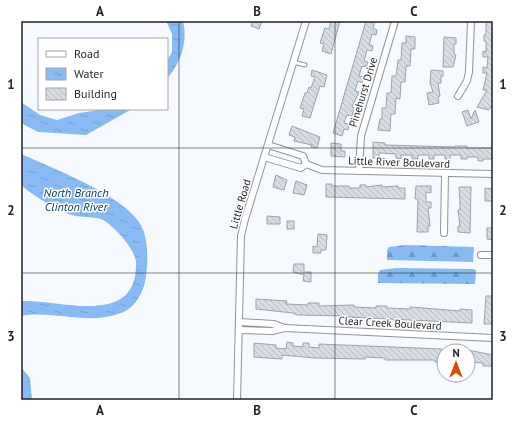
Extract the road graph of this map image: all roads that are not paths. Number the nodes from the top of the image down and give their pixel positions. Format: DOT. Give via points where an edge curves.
graph roads {
  1 [pos="306,21"];
  2 [pos="395,21"];
  3 [pos="470,21"];
  4 [pos="293,62"];
  5 [pos="305,65"];
  6 [pos="458,96"];
  7 [pos="268,145"];
  8 [pos="290,152"];
  9 [pos="264,157"];
  10 [pos="286,164"];
  11 [pos="306,164"];
  12 [pos="359,171"];
  13 [pos="445,173"];
  14 [pos="493,174"];
  15 [pos="444,232"];
  16 [pos="481,255"];
  17 [pos="493,255"];
  18 [pos="239,322"];
  19 [pos="260,324"];
  20 [pos="286,328"];
  21 [pos="239,330"];
  22 [pos="260,331"];
  23 [pos="493,338"];
  24 [pos="238,400"];
  1 -- 4 [label="street, Little Road"];
  2 -- 12 [label="street, Pinehurst Drive" via="361,136"];
  3 -- 6 [label="street" via="469,72"];
  4 -- 5 [label="lane"];
  4 -- 7 [label="street, Little Road"];
  7 -- 8 [label="street, Little River Boulevard"];
  7 -- 9 [label="street, Little Road"];
  8 -- 10 [label="street"];
  8 -- 11 [label="street, Little River Boulevard" via="303,156"];
  9 -- 10 [label="street, Little River Boulevard"];
  9 -- 18 [label="street, Little Road" via="241,236"];
  10 -- 11 [label="street, Little River Boulevard" via="301,168"];
  11 -- 12 [label="street, Little River Boulevard" via="322,170"];
  12 -- 13 [label="street, Little River Boulevard"];
  13 -- 14 [label="street, Little River Boulevard"];
  13 -- 15 [label="street"];
  16 -- 17 [label="street"];
  18 -- 19 [label="street, Clear Creek Boulevard"];
  18 -- 21 [label="street, Little Road"];
  19 -- 20 [label="street, Clear Creek Boulevard" via="274,324"];
  19 -- 22 [label="street"];
  20 -- 22 [label="street, Clear Creek Boulevard"];
  20 -- 23 [label="street, Clear Creek Boulevard"];
  21 -- 22 [label="street, Clear Creek Boulevard"];
  21 -- 24 [label="street, Little Road"];
}
